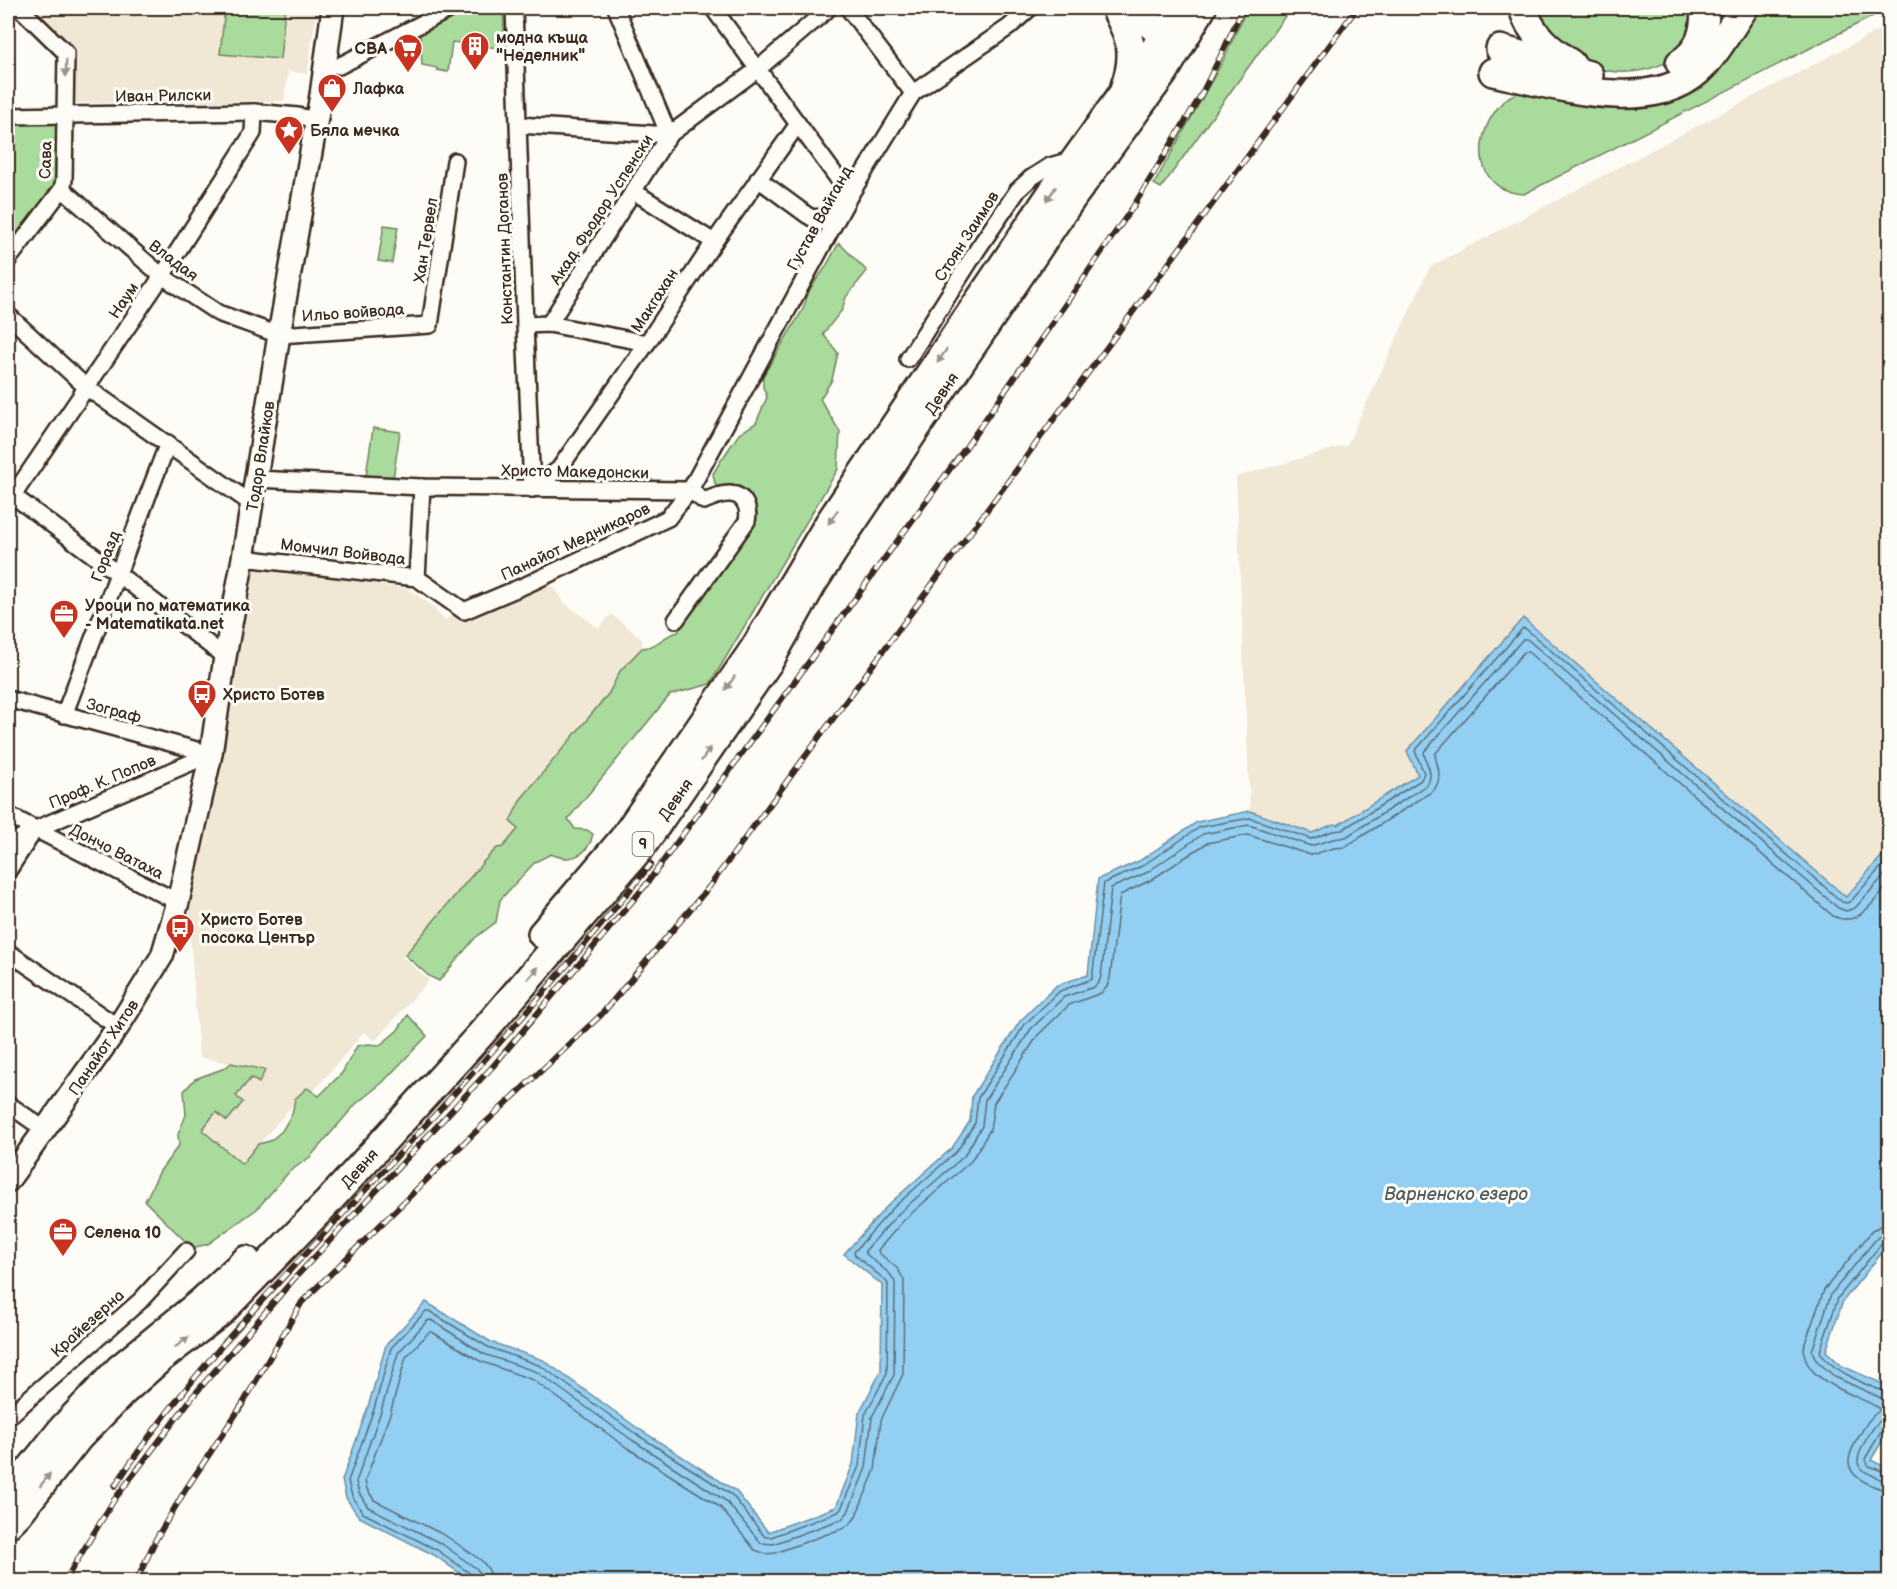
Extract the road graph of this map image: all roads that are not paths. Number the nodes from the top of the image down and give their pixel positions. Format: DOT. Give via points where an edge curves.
graph roads {
  1 [pos="20,8"];
  2 [pos="333,8"];
  3 [pos="452,8"];
  4 [pos="514,8"];
  5 [pos="616,8"];
  6 [pos="713,8"];
  7 [pos="829,8"];
  8 [pos="848,8"];
  9 [pos="1030,8"];
  10 [pos="1168,8"];
  11 [pos="1183,8"];
  12 [pos="1202,8"];
  13 [pos="1523,8"];
  14 [pos="1706,8"];
  15 [pos="1744,8"];
  16 [pos="436,12"];
  17 [pos="1123,12"];
  18 [pos="1168,47"];
  19 [pos="339,66"];
  20 [pos="758,69"];
  21 [pos="1587,74"];
  22 [pos="913,93"];
  23 [pos="1122,95"];
  24 [pos="254,112"];
  25 [pos="64,114"];
  26 [pos="8,116"];
  27 [pos="317,120"];
  28 [pos="798,124"];
  29 [pos="519,125"];
  30 [pos="669,135"];
  31 [pos="1077,158"];
  32 [pos="456,160"];
  33 [pos="758,179"];
  34 [pos="62,189"];
  35 [pos="633,191"];
  36 [pos="850,195"];
  37 [pos="812,218"];
  38 [pos="832,229"];
  39 [pos="714,242"];
  40 [pos="8,260"];
  41 [pos="162,276"];
  42 [pos="8,315"];
  43 [pos="549,324"];
  44 [pos="430,325"];
  45 [pos="525,325"];
  46 [pos="279,335"];
  47 [pos="647,343"];
  48 [pos="908,359"];
  49 [pos="86,387"];
  50 [pos="168,443"];
  51 [pos="256,479"];
  52 [pos="422,487"];
  53 [pos="532,489"];
  54 [pos="690,490"];
  55 [pos="9,497"];
  56 [pos="252,504"];
  57 [pos="243,558"];
  58 [pos="117,573"];
  59 [pos="417,578"];
  60 [pos="464,610"];
  61 [pos="676,620"];
  62 [pos="225,657"];
  63 [pos="8,699"];
  64 [pos="64,715"];
  65 [pos="211,754"];
  66 [pos="8,815"];
  67 [pos="36,830"];
  68 [pos="8,845"];
  69 [pos="8,871"];
  70 [pos="178,902"];
  71 [pos="8,952"];
  72 [pos="118,1027"];
  73 [pos="8,1104"];
  74 [pos="45,1130"];
  75 [pos="8,1181"];
  76 [pos="186,1251"];
  77 [pos="8,1417"];
  78 [pos="8,1497"];
  79 [pos="8,1524"];
  1 -- 25 [label="street, Сава, one-way" via="66,53"];
  2 -- 27 [label="street, Тодор Влайков"];
  3 -- 16 [label="street"];
  4 -- 29 [label="street, Константин Доганов"];
  5 -- 30 [label="street"];
  6 -- 20 [label="street"];
  7 -- 20 [label="street, Акад. Фьодор Успенски"];
  8 -- 22 [label="street"];
  9 -- 22 [label="street, Густав Вайганд" via="1009,27"];
  10 -- 17 [label="highway" via="1147,13"];
  11 -- 18 [label="highway, Девня / 9"];
  12 -- 18 [label="highway, Девня"];
  13 -- 21 [label="highway" via="1530,26 1546,46"];
  14 -- 21 [label="highway" via="1701,42 1677,66 1631,80 1605,80"];
  15 -- 21 [label="highway" via="1701,69 1654,91 1606,94 1497,61"];
  16 -- 19 [label="street"];
  17 -- 18 [label="highway" via="1157,30"];
  17 -- 23 [label="highway" via="1132,62"];
  18 -- 23 [label="highway, Девня / 9"];
  79 -- 18 [label="highway, Девня / 9, one-way" via="122,1393 220,1313 326,1204 481,1034 642,846 770,660 844,535 1072,198"];
  20 -- 28 [label="street"];
  20 -- 30 [label="street, Акад. Фьодор Успенски"];
  22 -- 36 [label="street, Густав Вайганд"];
  23 -- 31 [label="highway, Девня / 9"];
  24 -- 25 [label="street, Иван Рилски"];
  24 -- 27 [label="street, Иван Рилски"];
  24 -- 41 [label="street, Наум" via="253,133"];
  25 -- 26 [label="street, Иван Рилски"];
  25 -- 34 [label="street, Сава"];
  27 -- 46 [label="street, Тодор Влайков"];
  28 -- 33 [label="street, Макгахан"];
  28 -- 36 [label="street"];
  29 -- 30 [label="street"];
  29 -- 45 [label="street, Константин Доганов"];
  30 -- 35 [label="street, Акад. Фьодор Успенски"];
  31 -- 48 [label="street, Стоян Заимов" via="1050,166 1018,190"];
  31 -- 78 [label="highway, Девня / 9, one-way" via="829,523 754,649 623,839 460,1033 320,1188 223,1283 119,1369 63,1428"];
  32 -- 44 [label="street, Хан Тервел"];
  33 -- 37 [label="street"];
  33 -- 39 [label="street, Макгахан"];
  34 -- 40 [label="street, Сава"];
  34 -- 41 [label="street, Владая"];
  35 -- 39 [label="street"];
  35 -- 43 [label="street, Акад. Фьодор Успенски"];
  36 -- 37 [label="street" via="823,217"];
  36 -- 38 [label="street, Густав Вайганд"];
  37 -- 38 [label="street"];
  38 -- 54 [label="street, Густав Вайганд"];
  39 -- 47 [label="street, Макгахан"];
  41 -- 46 [label="street, Владая" via="218,313"];
  41 -- 49 [label="street, Наум"];
  42 -- 49 [label="street"];
  43 -- 45 [label="street"];
  43 -- 47 [label="street"];
  44 -- 46 [label="street, Ильо войвода"];
  45 -- 53 [label="street, Константин Доганов"];
  46 -- 51 [label="street, Тодор Влайков"];
  47 -- 53 [label="street, Макгахан" via="560,470"];
  49 -- 50 [label="street"];
  49 -- 55 [label="street, Наум"];
  50 -- 56 [label="street"];
  50 -- 58 [label="street, Горазд"];
  51 -- 52 [label="street, Христо Македонски"];
  51 -- 56 [label="street, Тодор Влайков"];
  52 -- 53 [label="street, Христо Македонски"];
  52 -- 59 [label="street"];
  53 -- 54 [label="street, Христо Македонски"];
  54 -- 60 [label="street, Панайот Медникаров" via="668,518"];
  54 -- 61 [label="street, Христо Македонски" via="704,501 725,494 736,495 745,502 748,514"];
  55 -- 58 [label="street"];
  56 -- 57 [label="street, Тодор Влайков"];
  57 -- 59 [label="street, Момчил Войвода"];
  57 -- 62 [label="street, Тодор Влайков"];
  58 -- 62 [label="street"];
  58 -- 64 [label="street, Горазд"];
  59 -- 60 [label="street, Момчил Войвода"];
  62 -- 65 [label="street, Тодор Влайков"];
  63 -- 64 [label="street, Зограф"];
  64 -- 65 [label="street, Зограф"];
  65 -- 67 [label="street, Проф. К. Попов"];
  65 -- 70 [label="street, Тодор Влайков"];
  66 -- 67 [label="street, Дончо Ватаха"];
  67 -- 68 [label="street, Проф. К. Попов"];
  67 -- 69 [label="street"];
  67 -- 70 [label="street, Дончо Ватаха"];
  70 -- 72 [label="street, Панайот Хитов" via="162,956"];
  71 -- 72 [label="street"];
  72 -- 74 [label="street, Панайот Хитов"];
  73 -- 74 [label="street"];
  74 -- 75 [label="street, Панайот Хитов"];
  76 -- 77 [label="street, Кpaйeзepнa" via="140,1300"];
}
